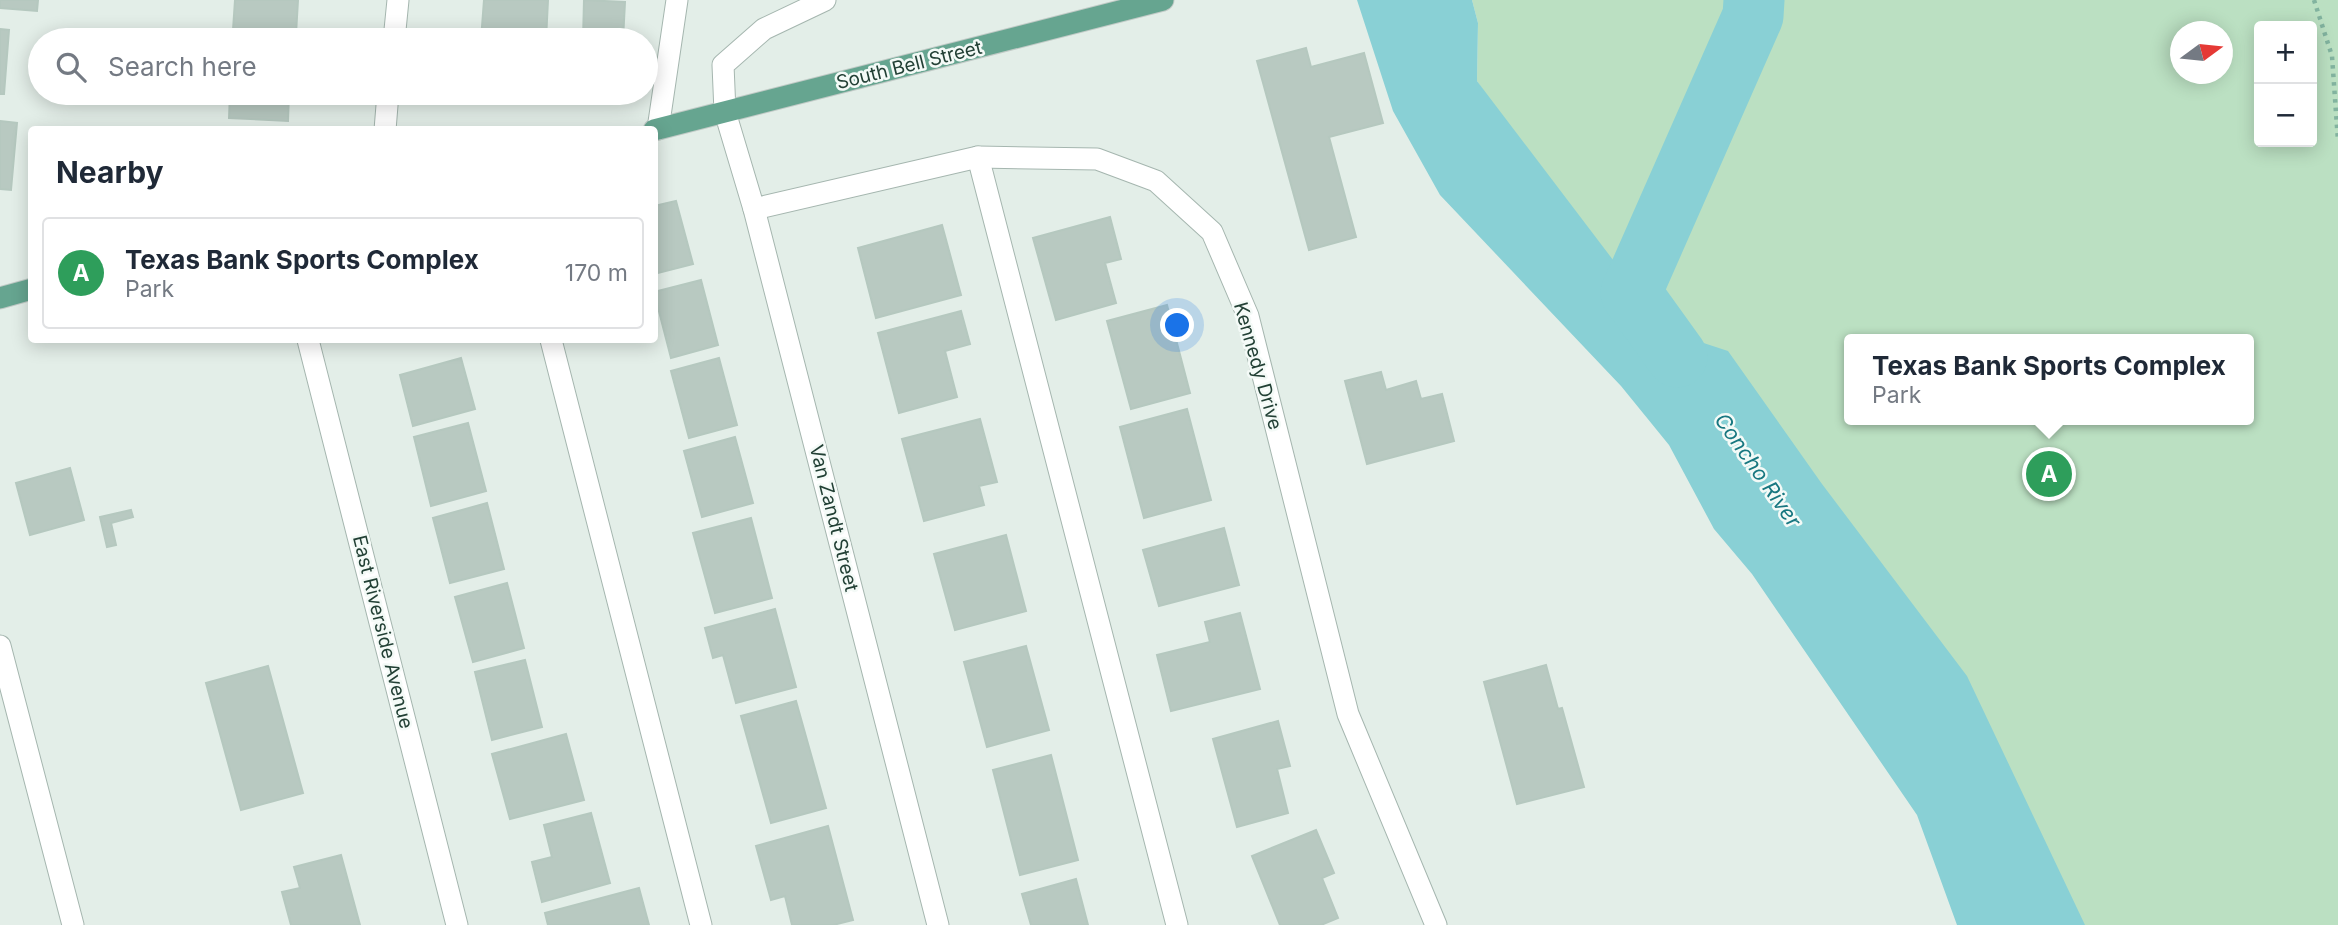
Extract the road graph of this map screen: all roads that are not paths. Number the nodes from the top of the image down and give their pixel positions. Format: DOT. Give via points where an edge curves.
graph roads {
  1 [pos="398,0"];
  2 [pos="677,0"];
  3 [pos="826,0"];
  4 [pos="1163,0"];
  5 [pos="395,28"];
  6 [pos="387,105"];
  7 [pos="724,112"];
  8 [pos="385,126"];
  9 [pos="657,126"];
  10 [pos="658,129"];
  11 [pos="978,157"];
  12 [pos="754,209"];
  13 [pos="28,290"];
  14 [pos="0,298"];
  15 [pos="309,343"];
  16 [pos="552,343"];
  17 [pos="0,646"];
  18 [pos="72,925"];
  19 [pos="457,925"];
  20 [pos="701,925"];
  21 [pos="939,925"];
  22 [pos="1177,925"];
  23 [pos="1436,925"];
  1 -- 5 [label="street"];
  2 -- 9 [label="street"];
  3 -- 7 [label="street, Van Zandt Street" via="764,29 723,65"];
  4 -- 7 [label="main road, South Bell Street"];
  6 -- 8 [label="street"];
  7 -- 10 [label="main road, South Bell Street"];
  7 -- 12 [label="street, Van Zandt Street"];
  11 -- 12 [label="street, Kennedy Drive"];
  11 -- 22 [label="street"];
  11 -- 23 [label="street, Kennedy Drive" via="1097,159 1156,181 1212,232 1248,316 1348,714"];
  12 -- 21 [label="street, Van Zandt Street"];
  13 -- 14 [label="main road"];
  15 -- 19 [label="street, East Riverside Avenue"];
  16 -- 20 [label="street"];
  17 -- 18 [label="street"];
}
